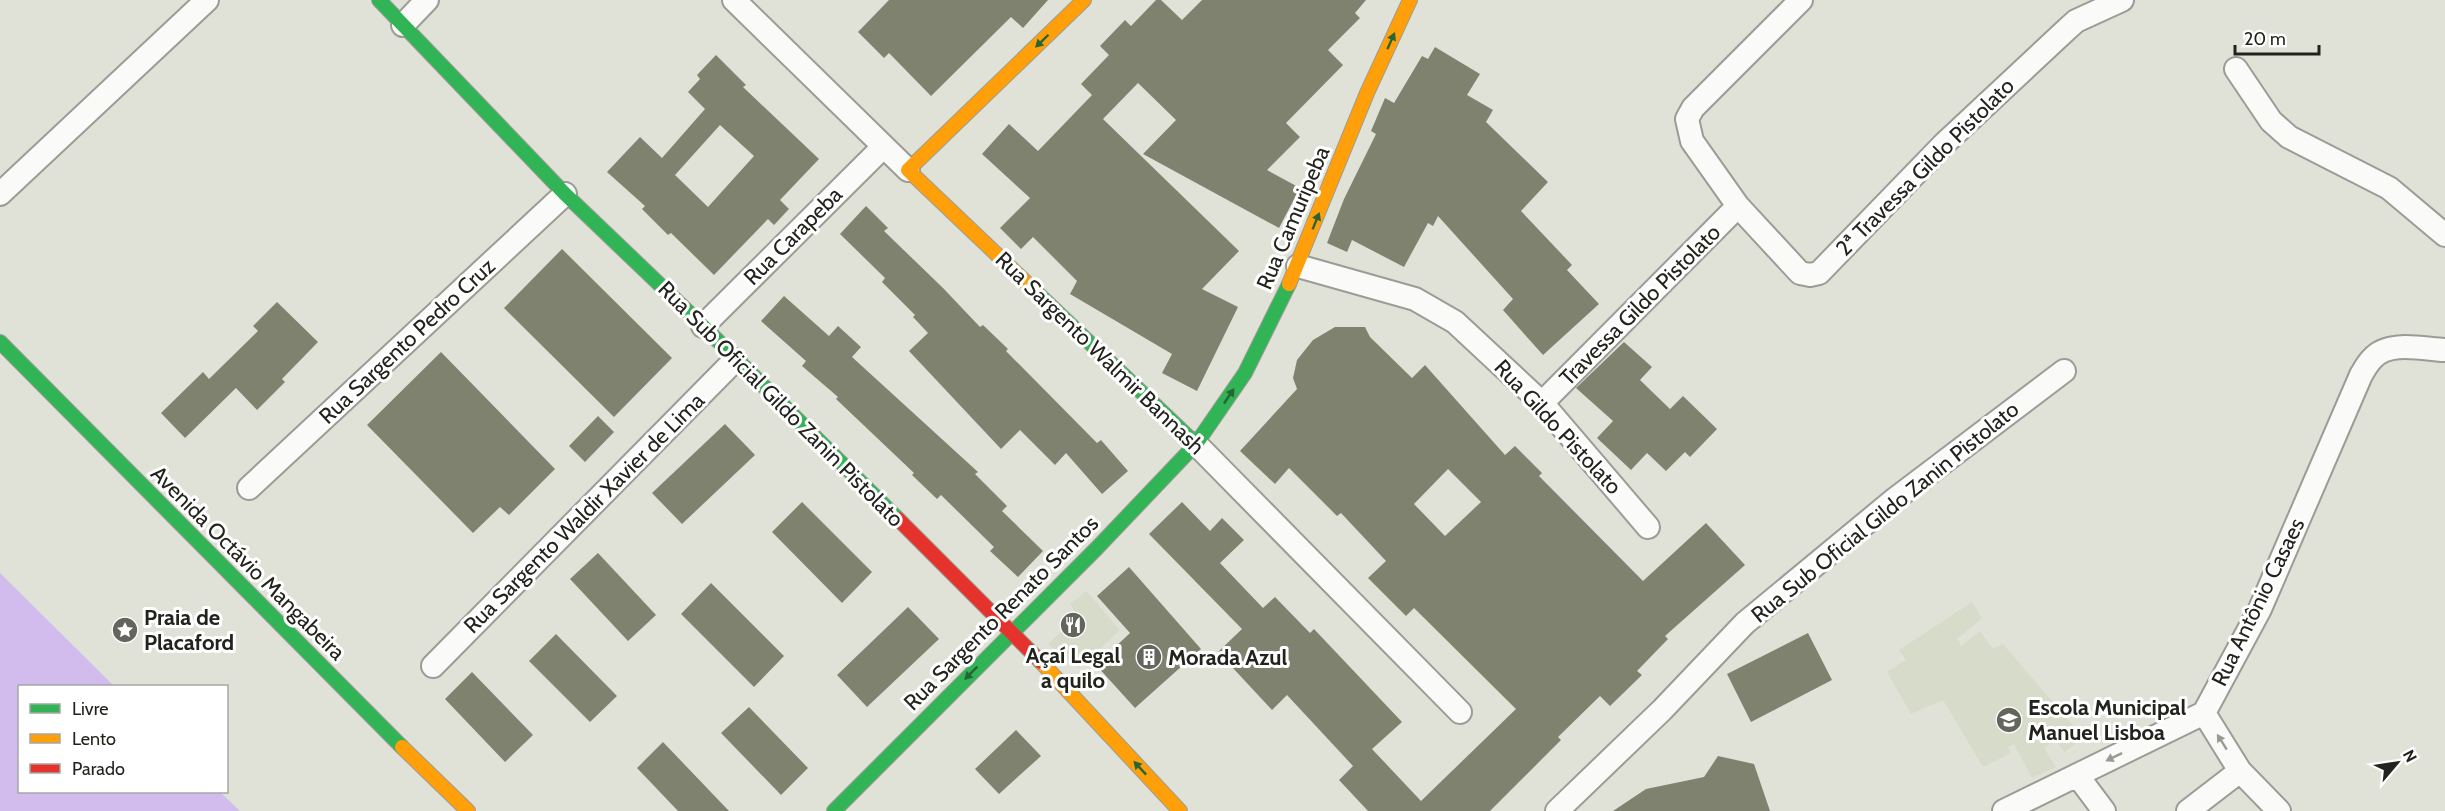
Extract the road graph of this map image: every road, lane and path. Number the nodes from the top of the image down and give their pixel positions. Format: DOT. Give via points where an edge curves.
graph roads {
  1 [pos="207,0"];
  2 [pos="379,0"];
  3 [pos="427,0"];
  4 [pos="734,0"];
  5 [pos="1084,0"];
  6 [pos="1410,0"];
  7 [pos="1801,0"];
  8 [pos="2122,0"];
  9 [pos="403,25"];
  10 [pos="2236,69"];
  11 [pos="883,147"];
  12 [pos="908,170"];
  13 [pos="0,194"];
  14 [pos="565,194"];
  15 [pos="1738,207"];
  16 [pos="2445,234"];
  17 [pos="1298,266"];
  18 [pos="703,326"];
  19 [pos="0,342"];
  20 [pos="2445,350"];
  21 [pos="735,360"];
  22 [pos="2064,371"];
  23 [pos="1542,403"];
  24 [pos="1196,444"];
  25 [pos="249,488"];
  26 [pos="1648,527"];
  27 [pos="1012,631"];
  28 [pos="433,666"];
  29 [pos="1460,712"];
  30 [pos="2204,713"];
  31 [pos="2240,771"];
  32 [pos="2077,775"];
  33 [pos="468,811"];
  34 [pos="834,811"];
  35 [pos="1180,811"];
  36 [pos="1557,811"];
  37 [pos="2004,811"];
  38 [pos="2104,811"];
  39 [pos="2188,811"];
  40 [pos="2279,811"];
  1 -- 13 [label="street"];
  2 -- 9 [label="main road, Rua Sub Oficial Gildo Zanin Pistolato"];
  3 -- 9 [label="street"];
  4 -- 11 [label="street, Rua Sargento Walmir Bannash"];
  5 -- 12 [label="main road, one-way"];
  17 -- 6 [label="main road, Rua Camuripeba, one-way" via="1367,93"];
  7 -- 15 [label="street, 2ª Travessa Gildo Pistolato" via="1693,108 1688,119 1692,141"];
  8 -- 15 [label="street, 2ª Travessa Gildo Pistolato" via="2076,21 1946,143 1819,273 1800,273"];
  9 -- 14 [label="main road, Rua Sub Oficial Gildo Zanin Pistolato"];
  10 -- 16 [label="street" via="2271,121 2289,137 2389,188"];
  11 -- 12 [label="street, Rua Sargento Walmir Bannash"];
  11 -- 18 [label="street, Rua Carapeba"];
  12 -- 24 [label="main road, Rua Sargento Walmir Bannash"];
  14 -- 18 [label="main road, Rua Sub Oficial Gildo Zanin Pistolato"];
  14 -- 25 [label="street, Rua Sargento Pedro Cruz"];
  15 -- 23 [label="street, Travessa Gildo Pistolato"];
  17 -- 23 [label="street, Rua Gildo Pistolato" via="1415,299 1455,322"];
  24 -- 17 [label="main road, Rua Camuripeba, one-way" via="1245,373"];
  18 -- 21 [label="main road, Rua Sub Oficial Gildo Zanin Pistolato"];
  19 -- 33 [label="main road, Avenida Octávio Mangabeira"];
  20 -- 30 [label="street, Rua Antônio Casaes" via="2384,350 2373,357 2361,375 2260,609"];
  21 -- 27 [label="main road, Rua Sub Oficial Gildo Zanin Pistolato"];
  21 -- 28 [label="street, Rua Sargento Waldir Xavier de Lima"];
  22 -- 36 [label="street, Rua Sub Oficial Gildo Zanin Pistolato" via="1895,498 1745,623"];
  23 -- 26 [label="street, Rua Gildo Pistolato"];
  24 -- 27 [label="main road, Rua Sargento Renato Santos"];
  24 -- 29 [label="street, Rua Sargento Walmir Bannash"];
  27 -- 34 [label="main road, Rua Sargento Renato Santos, one-way"];
  35 -- 27 [label="main road, Rua Sub Oficial Gildo Zanin Pistolato, one-way"];
  31 -- 30 [label="street, one-way"];
  30 -- 32 [label="street, Rua Antônio Casaes, one-way"];
  31 -- 39 [label="street"];
  31 -- 40 [label="street"];
  32 -- 37 [label="street, Rua Antônio Casaes"];
  32 -- 38 [label="street"];
}
